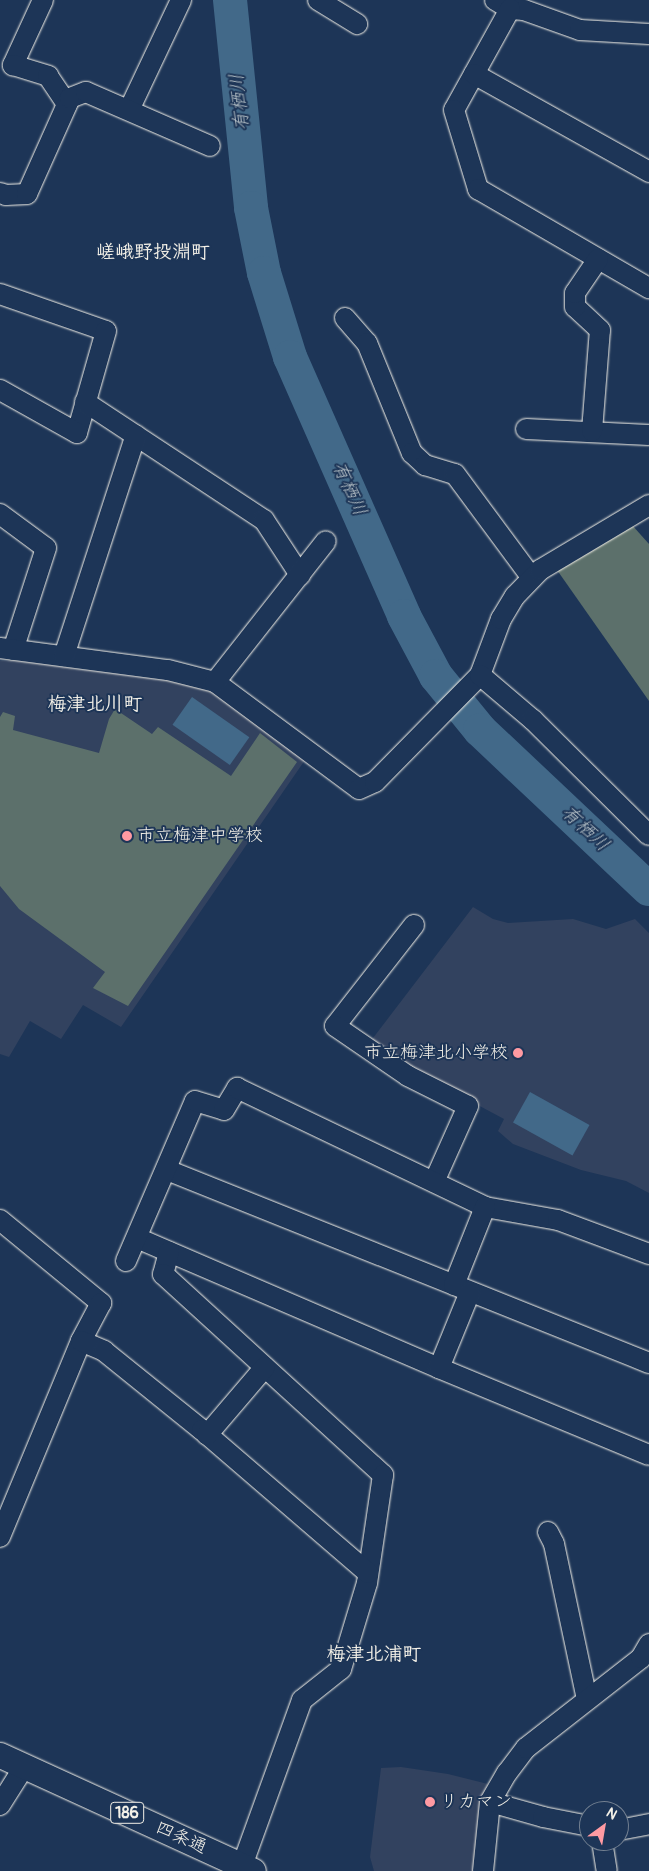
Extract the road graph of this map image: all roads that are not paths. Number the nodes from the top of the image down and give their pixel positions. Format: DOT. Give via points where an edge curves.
graph roads {
  1 [pos="43,0"];
  2 [pos="181,0"];
  3 [pos="318,0"];
  4 [pos="515,5"];
  5 [pos="357,24"];
  6 [pos="649,34"];
  7 [pos="474,74"];
  8 [pos="67,104"];
  9 [pos="129,110"];
  10 [pos="210,146"];
  11 [pos="649,172"];
  12 [pos="2,200"];
  13 [pos="598,259"];
  14 [pos="649,288"];
  15 [pos="0,294"];
  16 [pos="345,318"];
  17 [pos="0,390"];
  18 [pos="85,402"];
  19 [pos="526,429"];
  20 [pos="592,431"];
  21 [pos="649,435"];
  22 [pos="136,436"];
  23 [pos="649,505"];
  24 [pos="0,514"];
  25 [pos="326,542"];
  26 [pos="300,575"];
  27 [pos="532,578"];
  28 [pos="6,649"];
  29 [pos="64,656"];
  30 [pos="475,680"];
  31 [pos="215,682"];
  32 [pos="649,835"];
  33 [pos="414,925"];
  34 [pos="167,1170"];
  35 [pos="434,1182"];
  36 [pos="484,1207"];
  37 [pos="0,1220"];
  38 [pos="137,1238"];
  39 [pos="169,1252"];
  40 [pos="649,1254"];
  41 [pos="126,1261"];
  42 [pos="462,1289"];
  43 [pos="81,1341"];
  44 [pos="649,1364"];
  45 [pos="265,1368"];
  46 [pos="439,1368"];
  47 [pos="207,1435"];
  48 [pos="649,1455"];
  49 [pos="8,1499"];
  50 [pos="548,1532"];
  51 [pos="0,1537"];
  52 [pos="368,1573"];
  53 [pos="649,1644"];
  54 [pos="587,1699"];
  55 [pos="0,1755"];
  56 [pos="24,1767"];
  57 [pos="490,1802"];
  58 [pos="0,1805"];
  59 [pos="579,1824"];
  60 [pos="649,1824"];
  61 [pos="629,1828"];
  62 [pos="604,1851"];
  63 [pos="248,1868"];
  64 [pos="483,1871"];
  65 [pos="607,1871"];
  1 -- 8 [label="street" via="13,65 48,76"];
  2 -- 9 [label="street"];
  3 -- 5 [label="street"];
  4 -- 6 [label="street" via="580,30"];
  4 -- 7 [label="street"];
  7 -- 11 [label="street"];
  7 -- 13 [label="street" via="454,110 478,189"];
  8 -- 9 [label="street" via="70,98 86,92"];
  8 -- 12 [label="street" via="27,194"];
  9 -- 10 [label="street"];
  13 -- 14 [label="street"];
  13 -- 20 [label="street" via="575,293 575,307 600,330"];
  15 -- 18 [label="street" via="106,331"];
  16 -- 27 [label="street" via="367,343 412,453 425,465 455,474"];
  17 -- 18 [label="street" via="77,433"];
  18 -- 22 [label="street"];
  19 -- 20 [label="street"];
  20 -- 21 [label="street"];
  22 -- 26 [label="street" via="264,520"];
  22 -- 29 [label="street"];
  23 -- 27 [label="street" via="540,570"];
  24 -- 28 [label="street" via="46,548"];
  25 -- 26 [label="street"];
  26 -- 31 [label="street"];
  27 -- 30 [label="street" via="515,596 501,619"];
  28 -- 29 [label="street"];
  29 -- 31 [label="street" via="168,670"];
  30 -- 31 [label="street" via="375,782 359,789"];
  30 -- 32 [label="street" via="533,720"];
  33 -- 35 [label="street" via="335,1026 408,1076 468,1106"];
  34 -- 35 [label="street" via="195,1101 224,1110 237,1088"];
  34 -- 38 [label="street"];
  34 -- 42 [label="street"];
  35 -- 36 [label="street"];
  36 -- 40 [label="street" via="558,1220"];
  36 -- 42 [label="street"];
  37 -- 43 [label="street" via="101,1303"];
  38 -- 39 [label="street"];
  38 -- 41 [label="street"];
  39 -- 45 [label="street" via="163,1274"];
  39 -- 46 [label="street"];
  42 -- 44 [label="street"];
  42 -- 46 [label="street"];
  43 -- 47 [label="street" via="104,1351"];
  43 -- 49 [label="street"];
  45 -- 47 [label="street"];
  45 -- 52 [label="street" via="383,1475"];
  46 -- 48 [label="street"];
  47 -- 52 [label="street"];
  49 -- 51 [label="street"];
  50 -- 54 [label="street" via="554,1544"];
  52 -- 63 [label="street" via="341,1669 302,1700"];
  53 -- 54 [label="street" via="641,1658"];
  54 -- 57 [label="street" via="526,1748"];
  55 -- 56 [label="main road, 四条通 / 186"];
  56 -- 58 [label="street"];
  56 -- 63 [label="main road, 四条通 / 186"];
  57 -- 59 [label="street"];
  57 -- 64 [label="street"];
  60 -- 61 [label="street"];
  62 -- 65 [label="street"];
}
